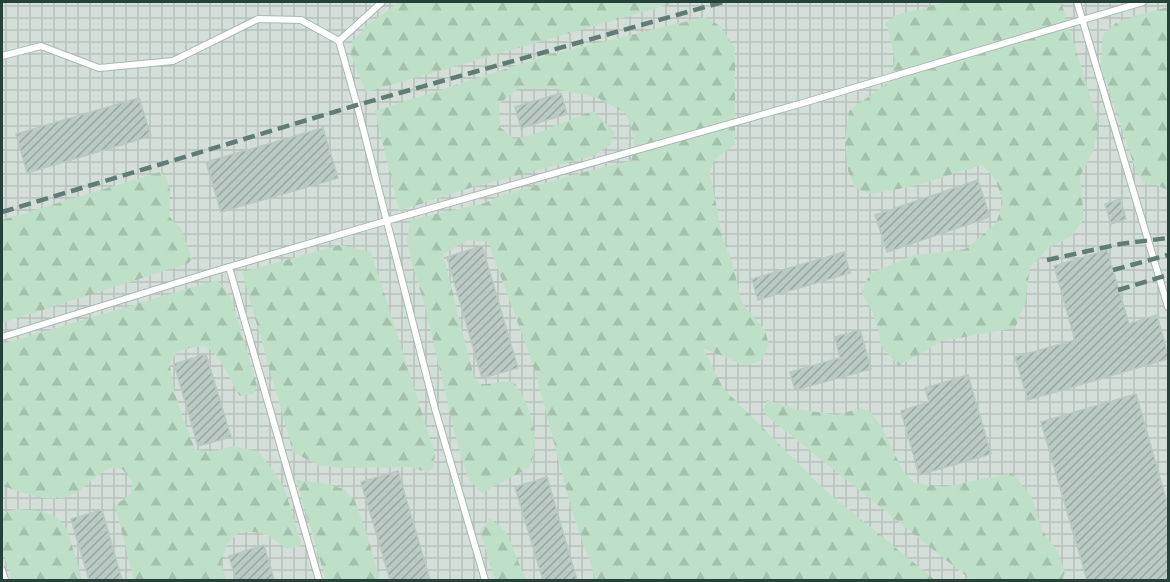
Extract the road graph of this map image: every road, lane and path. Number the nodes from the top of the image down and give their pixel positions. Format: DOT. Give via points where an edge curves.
graph roads {
  1 [pos="382,2"];
  2 [pos="1077,2"];
  3 [pos="1143,2"];
  4 [pos="1082,19"];
  5 [pos="339,41"];
  6 [pos="2,56"];
  7 [pos="386,221"];
  8 [pos="229,267"];
  9 [pos="1168,307"];
  10 [pos="2,337"];
  11 [pos="2,570"];
  12 [pos="5,580"];
  13 [pos="319,580"];
  14 [pos="485,580"];
  1 -- 5 [label="lane"];
  2 -- 4 [label="lane"];
  3 -- 4 [label="lane"];
  4 -- 7 [label="lane"];
  4 -- 9 [label="lane"];
  5 -- 6 [label="lane" via="301,20 258,19 173,61 99,68 41,46"];
  5 -- 7 [label="lane"];
  7 -- 8 [label="lane"];
  7 -- 14 [label="lane"];
  8 -- 10 [label="lane"];
  8 -- 13 [label="lane"];
  11 -- 12 [label="lane"];
}
